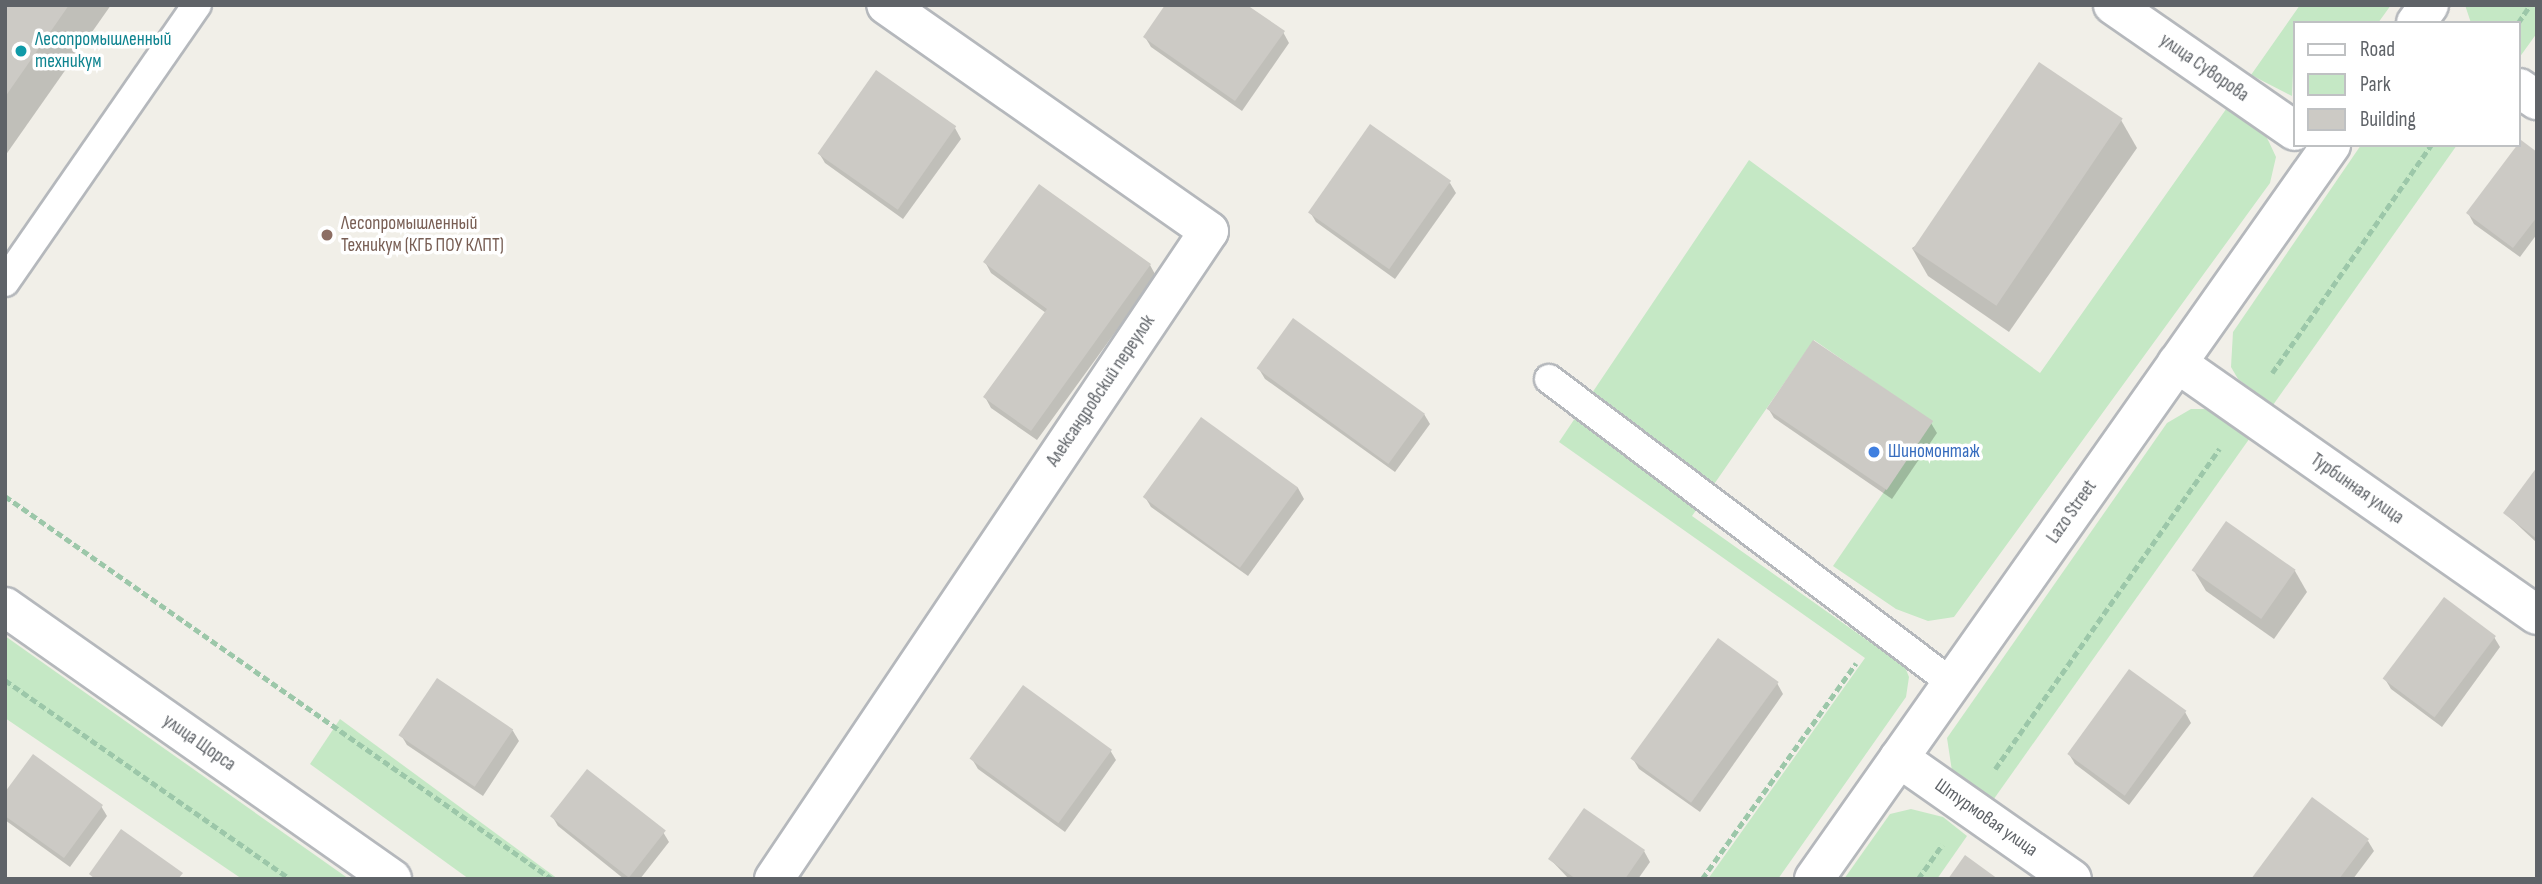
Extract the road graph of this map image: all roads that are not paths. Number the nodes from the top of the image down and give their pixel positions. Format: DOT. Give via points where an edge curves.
graph roads {
  1 [pos="197,5"];
  2 [pos="886,5"];
  3 [pos="2113,5"];
  4 [pos="2521,89"];
  5 [pos="2537,100"];
  6 [pos="2294,127"];
  7 [pos="2314,147"];
  8 [pos="5,282"];
  9 [pos="2177,363"];
  10 [pos="1549,379"];
  11 [pos="5,607"];
  12 [pos="2537,615"];
  13 [pos="1952,683"];
  14 [pos="1899,758"];
  15 [pos="392,879"];
  16 [pos="774,879"];
  17 [pos="1814,879"];
  18 [pos="2072,879"];
  1 -- 8 [label="lane"];
  2 -- 16 [label="street, Александровский переулок" via="1209,231"];
  3 -- 6 [label="street, улица Суворова"];
  4 -- 5 [label="street"];
  7 -- 9 [label="street, Lazo Street"];
  9 -- 12 [label="street, Турбинная улица"];
  9 -- 13 [label="street, Lazo Street"];
  10 -- 13 [label="lane"];
  11 -- 15 [label="street, улица Щорса"];
  13 -- 14 [label="street, Lazo Street"];
  14 -- 17 [label="street, Lazo Street"];
  14 -- 18 [label="street, Штурмовая улица"];
}
